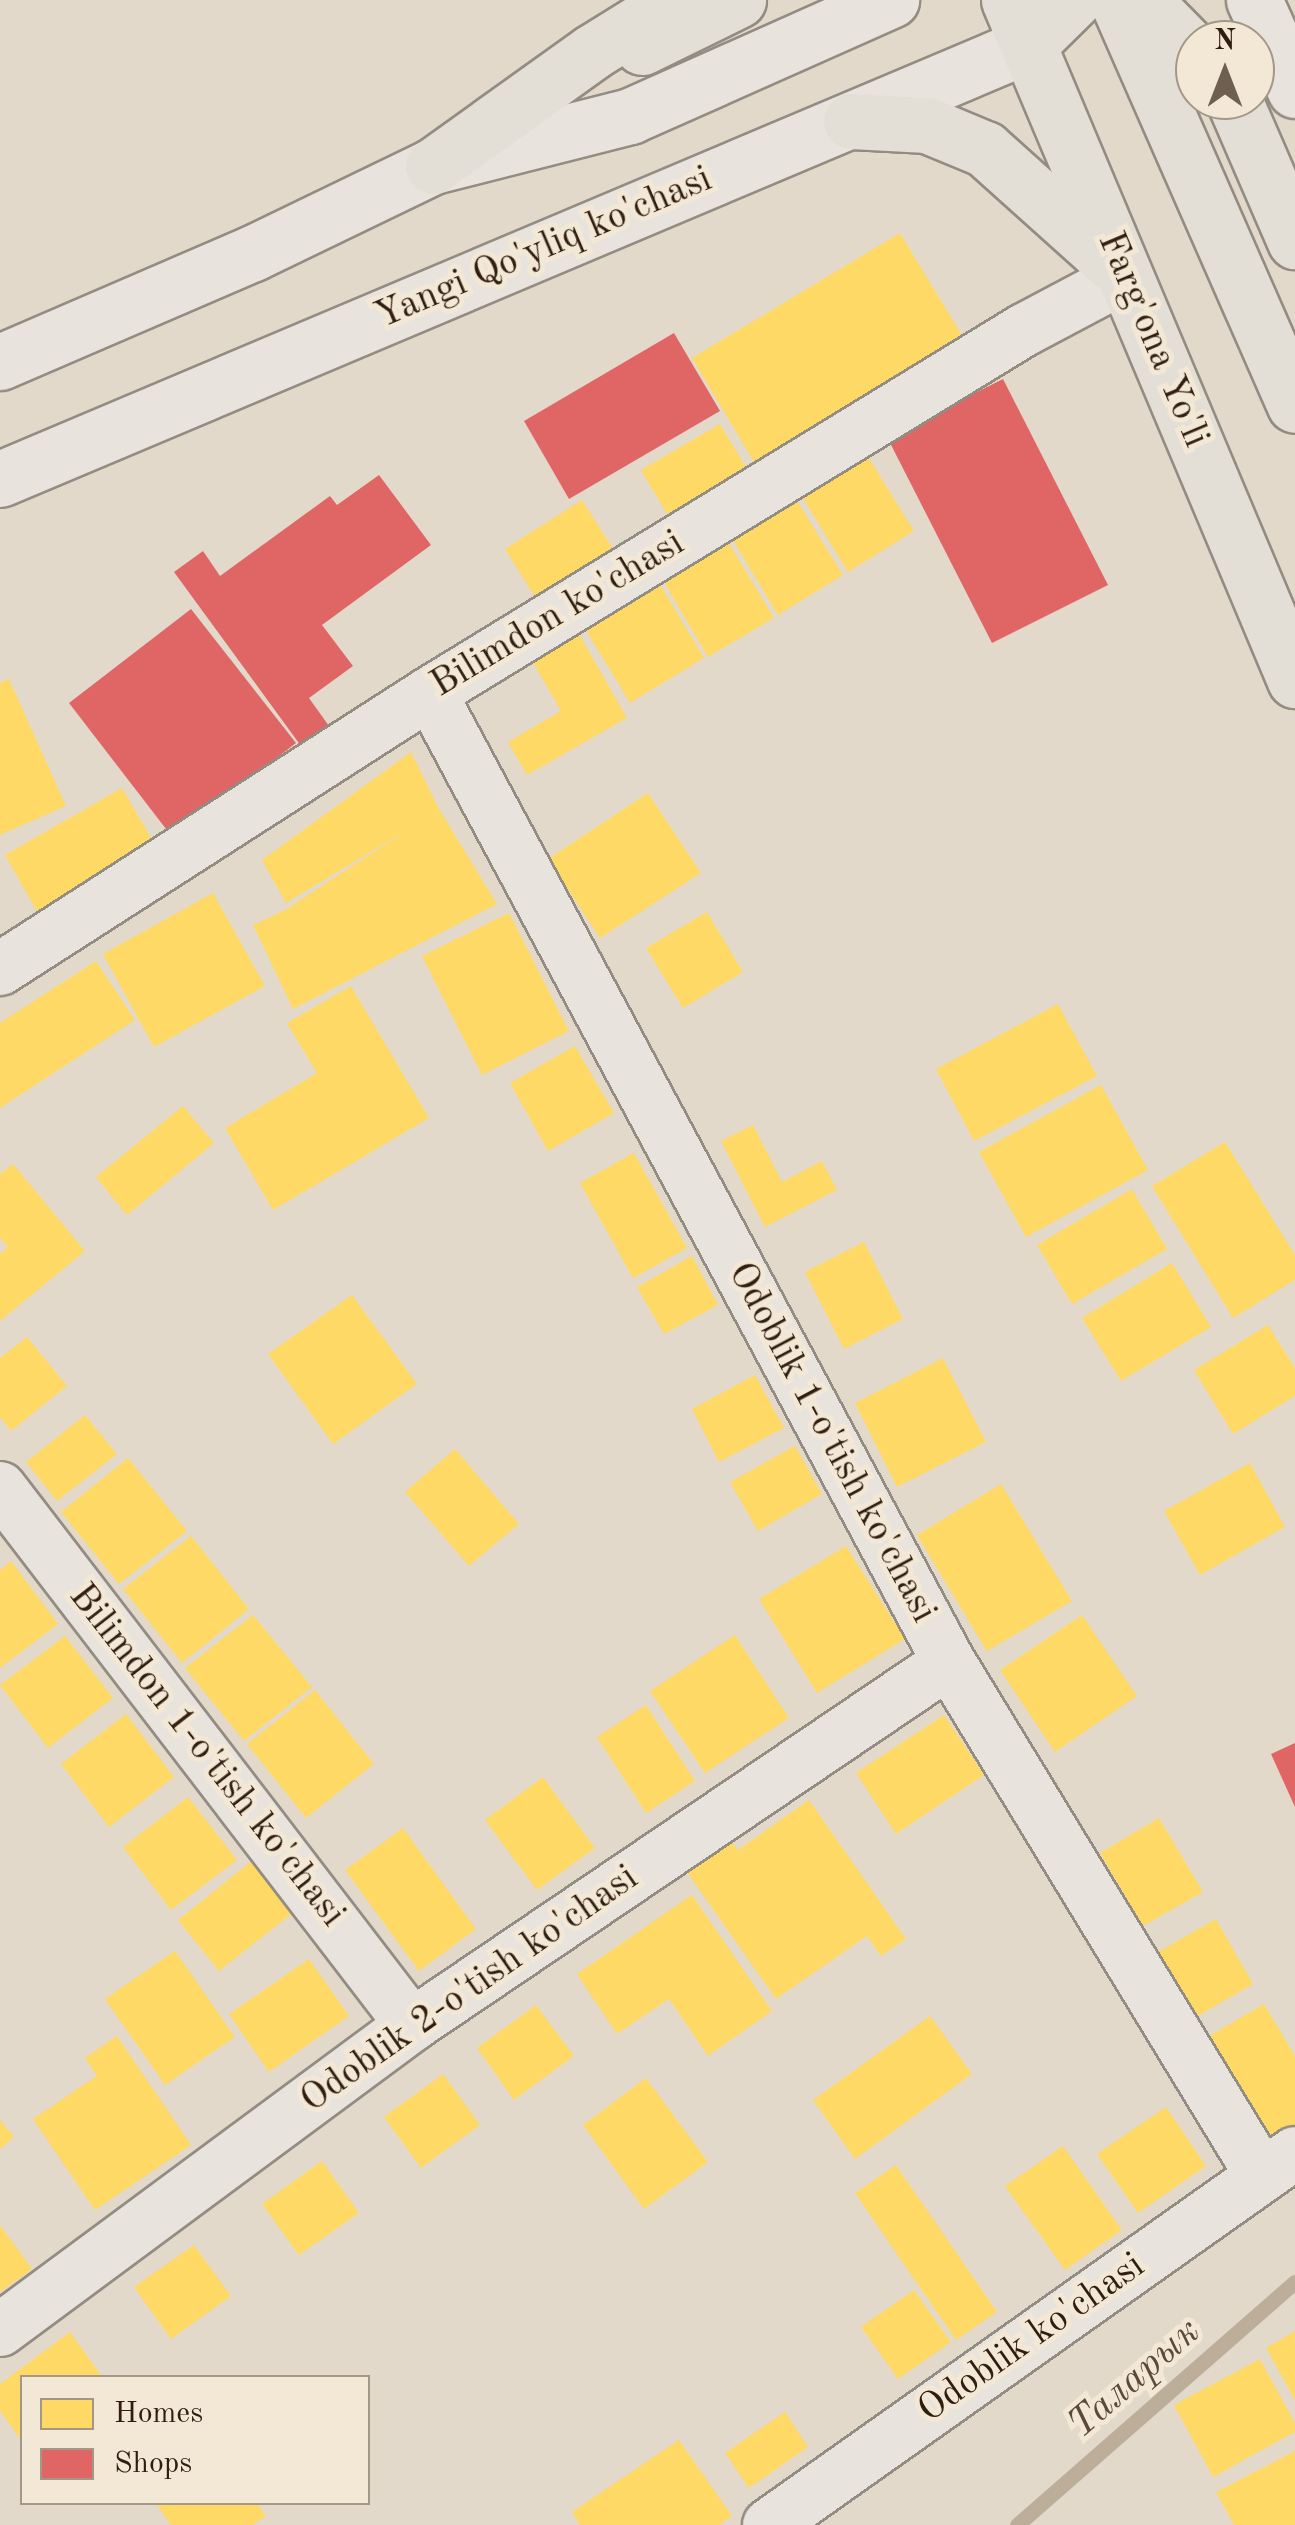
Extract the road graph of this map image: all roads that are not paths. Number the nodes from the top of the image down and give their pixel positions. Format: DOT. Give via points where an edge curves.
graph roads {
  1 [pos="676,0"];
  2 [pos="738,0"];
  3 [pos="891,0"];
  4 [pos="1074,0"];
  5 [pos="1116,0"];
  6 [pos="1143,0"];
  7 [pos="1254,0"];
  8 [pos="1019,22"];
  9 [pos="1175,33"];
  10 [pos="1295,90"];
  11 [pos="532,97"];
  12 [pos="1243,120"];
  13 [pos="851,121"];
  14 [pos="433,166"];
  15 [pos="1295,241"];
  16 [pos="1126,276"];
  17 [pos="0,362"];
  18 [pos="1295,405"];
  19 [pos="0,479"];
  20 [pos="1295,680"];
  21 [pos="430,693"];
  22 [pos="0,969"];
  23 [pos="0,1488"];
  24 [pos="949,1662"];
  25 [pos="412,2024"];
  26 [pos="1278,2164"];
  27 [pos="0,2330"];
  28 [pos="768,2525"];
  1 -- 11 [label="main road"];
  2 -- 11 [label="main road"];
  3 -- 14 [label="main road" via="630,116"];
  4 -- 8 [label="main road, Yangi Qo'yliq ko'chasi"];
  5 -- 18 [label="main road"];
  6 -- 9 [label="main road"];
  7 -- 10 [label="main road"];
  8 -- 13 [label="main road, Yangi Qo'yliq ko'chasi"];
  8 -- 16 [label="main road, Farg'ona Yo'li"];
  11 -- 14 [label="main road"];
  12 -- 15 [label="main road"];
  13 -- 16 [label="main road" via="927,125 986,148"];
  13 -- 19 [label="main road, Yangi Qo'yliq ko'chasi"];
  14 -- 17 [label="main road"];
  16 -- 20 [label="main road, Farg'ona Yo'li"];
  16 -- 21 [label="street, Bilimdon ko'chasi" via="1024,330"];
  21 -- 22 [label="street, Bilimdon ko'chasi"];
  21 -- 24 [label="street, Odoblik 1-o'tish ko'chasi"];
  23 -- 25 [label="street, Bilimdon 1-o'tish ko'chasi"];
  24 -- 25 [label="street, Odoblik 2-o'tish ko'chasi"];
  24 -- 26 [label="street, Odoblik 1-o'tish ko'chasi"];
  25 -- 27 [label="street, Odoblik 2-o'tish ko'chasi"];
  26 -- 28 [label="street, Odoblik ko'chasi"];
}
